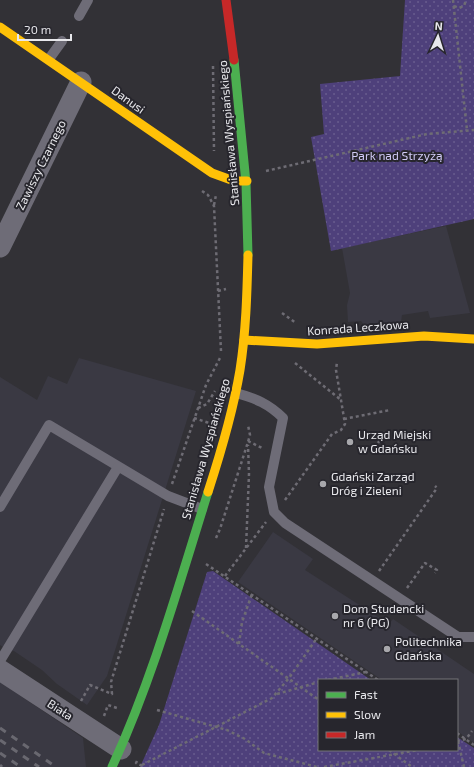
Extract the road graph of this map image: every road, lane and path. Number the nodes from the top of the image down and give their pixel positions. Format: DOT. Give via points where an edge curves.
graph roads {
  1 [pos="88,0"];
  2 [pos="226,0"];
  3 [pos="453,0"];
  4 [pos="466,0"];
  5 [pos="454,6"];
  6 [pos="79,16"];
  7 [pos="0,27"];
  8 [pos="62,41"];
  9 [pos="49,60"];
  10 [pos="213,65"];
  11 [pos="81,82"];
  12 [pos="467,130"];
  13 [pos="474,130"];
  14 [pos="265,171"];
  15 [pos="212,173"];
  16 [pos="247,181"];
  17 [pos="0,247"];
  18 [pos="227,283"];
  19 [pos="218,291"];
  20 [pos="474,339"];
  21 [pos="244,340"];
  22 [pos="339,357"];
  23 [pos="291,360"];
  24 [pos="216,387"];
  25 [pos="236,393"];
  26 [pos="341,400"];
  27 [pos="198,408"];
  28 [pos="390,410"];
  29 [pos="194,418"];
  30 [pos="344,419"];
  31 [pos="212,424"];
  32 [pos="386,432"];
  33 [pos="244,440"];
  34 [pos="248,442"];
  35 [pos="378,443"];
  36 [pos="275,454"];
  37 [pos="118,467"];
  38 [pos="435,486"];
  39 [pos="168,496"];
  40 [pos="0,507"];
  41 [pos="202,509"];
  42 [pos="274,512"];
  43 [pos="246,549"];
  44 [pos="204,563"];
  45 [pos="435,573"];
  46 [pos="225,576"];
  47 [pos="372,581"];
  48 [pos="252,594"];
  49 [pos="400,599"];
  50 [pos="189,609"];
  51 [pos="474,637"];
  52 [pos="317,638"];
  53 [pos="239,644"];
  54 [pos="0,661"];
  55 [pos="0,670"];
  56 [pos="366,672"];
  57 [pos="289,678"];
  58 [pos="333,679"];
  59 [pos="376,679"];
  60 [pos="318,682"];
  61 [pos="300,686"];
  62 [pos="276,694"];
  63 [pos="318,699"];
  64 [pos="78,706"];
  65 [pos="163,712"];
  66 [pos="218,727"];
  67 [pos="472,731"];
  68 [pos="458,734"];
  69 [pos="466,739"];
  70 [pos="458,741"];
  71 [pos="458,745"];
  72 [pos="474,745"];
  73 [pos="390,751"];
  74 [pos="395,751"];
  75 [pos="414,751"];
  76 [pos="396,755"];
  77 [pos="116,758"];
  78 [pos="136,763"];
  79 [pos="141,765"];
  80 [pos="145,767"];
  81 [pos="317,767"];
  82 [pos="324,767"];
  83 [pos="412,767"];
  84 [pos="464,767"];
  1 -- 6 [label="lane"];
  2 -- 16 [label="main road, Stanisława Wyspiańskiego"];
  3 -- 5 [label="path"];
  4 -- 5 [label="path" via="464,6"];
  5 -- 12 [label="path"];
  7 -- 9 [label="main road, Danusi"];
  8 -- 9 [label="lane"];
  9 -- 11 [label="main road, Danusi"];
  10 -- 15 [label="path"];
  11 -- 15 [label="main road, Danusi"];
  11 -- 17 [label="street, Zawiszy Czarnego"];
  12 -- 13 [label="path"];
  12 -- 14 [label="path" via="427,134"];
  15 -- 16 [label="main road, Danusi"];
  15 -- 19 [label="path" via="217,199 214,206"];
  16 -- 21 [label="main road, Stanisława Wyspiańskiego" via="249,267"];
  18 -- 19 [label="path" via="226,290"];
  19 -- 27 [label="path" via="221,355"];
  20 -- 21 [label="main road, Konrada Leczkowa" via="450,335 307,344"];
  21 -- 25 [label="main road, Stanisława Wyspiańskiego"];
  22 -- 26 [label="path" via="336,370"];
  23 -- 26 [label="path"];
  24 -- 27 [label="path" via="207,404"];
  25 -- 36 [label="lane" via="253,397 271,406 283,418"];
  25 -- 41 [label="main road, Stanisława Wyspiańskiego"];
  26 -- 30 [label="path"];
  27 -- 29 [label="path"];
  28 -- 30 [label="path"];
  29 -- 31 [label="path"];
  29 -- 39 [label="path"];
  30 -- 42 [label="path" via="346,424 332,434 284,502"];
  32 -- 35 [label="path"];
  33 -- 34 [label="path"];
  34 -- 36 [label="path"];
  34 -- 43 [label="path"];
  36 -- 42 [label="lane" via="269,487"];
  37 -- 39 [label="lane"];
  37 -- 40 [label="lane" via="50,425"];
  37 -- 54 [label="lane"];
  38 -- 47 [label="path" via="437,488"];
  39 -- 41 [label="lane"];
  39 -- 64 [label="path" via="111,682 112,694 90,685"];
  41 -- 77 [label="main road, Stanisława Wyspiańskiego" via="146,688"];
  42 -- 43 [label="path"];
  42 -- 47 [label="lane" via="285,523"];
  43 -- 46 [label="path"];
  44 -- 46 [label="path"];
  45 -- 49 [label="path" via="437,570 425,563"];
  46 -- 48 [label="path"];
  47 -- 49 [label="lane"];
  48 -- 52 [label="path"];
  48 -- 53 [label="path" via="242,622"];
  49 -- 51 [label="lane" via="458,637"];
  50 -- 53 [label="path"];
  52 -- 56 [label="path"];
  52 -- 57 [label="path"];
  53 -- 57 [label="path"];
  55 -- 77 [label="street, Biała"];
  56 -- 58 [label="path"];
  56 -- 59 [label="path"];
  57 -- 61 [label="path"];
  57 -- 62 [label="path"];
  60 -- 61 [label="path"];
  61 -- 62 [label="path"];
  61 -- 63 [label="path"];
  62 -- 66 [label="path"];
  65 -- 66 [label="path"];
  66 -- 79 [label="path"];
  66 -- 81 [label="path" via="245,739 264,753"];
  67 -- 69 [label="path"];
  68 -- 69 [label="path"];
  69 -- 70 [label="path"];
  69 -- 72 [label="path"];
  71 -- 84 [label="path"];
  73 -- 76 [label="path"];
  74 -- 76 [label="path"];
  75 -- 76 [label="path"];
  76 -- 82 [label="path"];
  76 -- 83 [label="path"];
  78 -- 79 [label="path"];
  79 -- 80 [label="path"];
}
